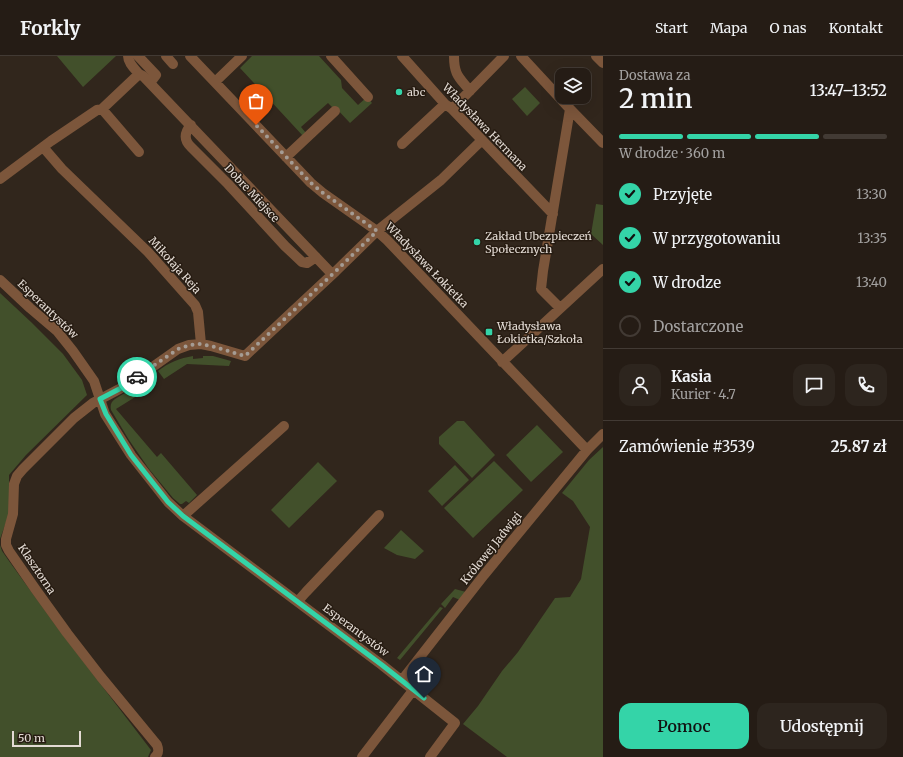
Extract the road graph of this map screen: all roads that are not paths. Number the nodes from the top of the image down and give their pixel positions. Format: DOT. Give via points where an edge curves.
graph roads {
  1 [pos="128,56"];
  2 [pos="138,56"];
  3 [pos="166,56"];
  4 [pos="190,56"];
  5 [pos="242,56"];
  6 [pos="331,56"];
  7 [pos="402,56"];
  8 [pos="454,56"];
  9 [pos="504,56"];
  10 [pos="521,56"];
  11 [pos="596,56"];
  12 [pos="603,63"];
  13 [pos="173,64"];
  14 [pos="139,74"];
  15 [pos="215,82"];
  16 [pos="150,83"];
  17 [pos="470,91"];
  18 [pos="368,96"];
  19 [pos="448,106"];
  20 [pos="570,109"];
  21 [pos="100,110"];
  22 [pos="335,111"];
  23 [pos="191,125"];
  24 [pos="482,140"];
  25 [pos="603,143"];
  26 [pos="402,144"];
  27 [pos="43,147"];
  28 [pos="139,152"];
  29 [pos="286,157"];
  30 [pos="0,179"];
  31 [pos="553,214"];
  32 [pos="377,231"];
  33 [pos="316,257"];
  34 [pos="603,269"];
  35 [pos="332,274"];
  36 [pos="0,280"];
  37 [pos="560,308"];
  38 [pos="201,344"];
  39 [pos="502,362"];
  40 [pos="100,399"];
  41 [pos="284,426"];
  42 [pos="603,434"];
  43 [pos="587,450"];
  44 [pos="379,515"];
  45 [pos="183,516"];
  46 [pos="298,602"];
  47 [pos="402,680"];
  48 [pos="414,690"];
  49 [pos="157,755"];
  50 [pos="362,757"];
  51 [pos="430,757"];
  1 -- 14 [label="street, Dobre Miejsce" via="129,62"];
  2 -- 16 [label="street" via="156,76"];
  3 -- 13 [label="street"];
  4 -- 15 [label="street, Władysława Łokietka"];
  5 -- 15 [label="street"];
  6 -- 18 [label="street"];
  7 -- 19 [label="street, Władysława Hermana"];
  8 -- 17 [label="street" via="456,74"];
  9 -- 17 [label="street"];
  10 -- 20 [label="street"];
  11 -- 12 [label="street"];
  14 -- 16 [label="street, Dobre Miejsce"];
  14 -- 21 [label="street"];
  15 -- 29 [label="street, Władysława Łokietka"];
  16 -- 23 [label="street, Dobre Miejsce"];
  17 -- 19 [label="street"];
  19 -- 24 [label="street, Władysława Hermana"];
  19 -- 26 [label="street"];
  20 -- 25 [label="street"];
  20 -- 31 [label="street"];
  21 -- 27 [label="street"];
  21 -- 28 [label="street"];
  22 -- 29 [label="street"];
  23 -- 33 [label="street, Dobre Miejsce"];
  23 -- 33 [label="street, Dobre Miejsce" via="186,139 191,148 302,262 307,263"];
  24 -- 31 [label="street, Władysława Hermana"];
  24 -- 32 [label="street" via="441,180"];
  27 -- 30 [label="street"];
  27 -- 38 [label="street, Mikołaja Reja" via="62,169 148,252 195,305"];
  29 -- 32 [label="street, Władysława Łokietka" via="323,193"];
  31 -- 37 [label="street" via="541,289"];
  32 -- 35 [label="street"];
  32 -- 39 [label="street, Władysława Łokietka"];
  33 -- 35 [label="street, Dobre Miejsce"];
  34 -- 37 [label="street"];
  35 -- 38 [label="street" via="245,356"];
  36 -- 40 [label="street, Esperantystów" via="57,331 94,381"];
  37 -- 39 [label="street"];
  38 -- 40 [label="street" via="178,349 127,385"];
  39 -- 43 [label="street, Władysława Łokietka"];
  40 -- 45 [label="street, Esperantystów" via="106,414 131,455 168,502"];
  40 -- 49 [label="street, Klasztorna" via="74,418 17,476 13,488 13,514 6,542 14,559 56,618 157,745"];
  41 -- 45 [label="street"];
  42 -- 43 [label="street, Królowej Jadwigi"];
  43 -- 47 [label="street, Królowej Jadwigi"];
  44 -- 46 [label="street"];
  45 -- 46 [label="street, Esperantystów"];
  46 -- 47 [label="street, Esperantystów"];
  47 -- 48 [label="street, Esperantystów"];
  48 -- 50 [label="street"];
  48 -- 51 [label="street, Esperantystów" via="455,724"];
}
